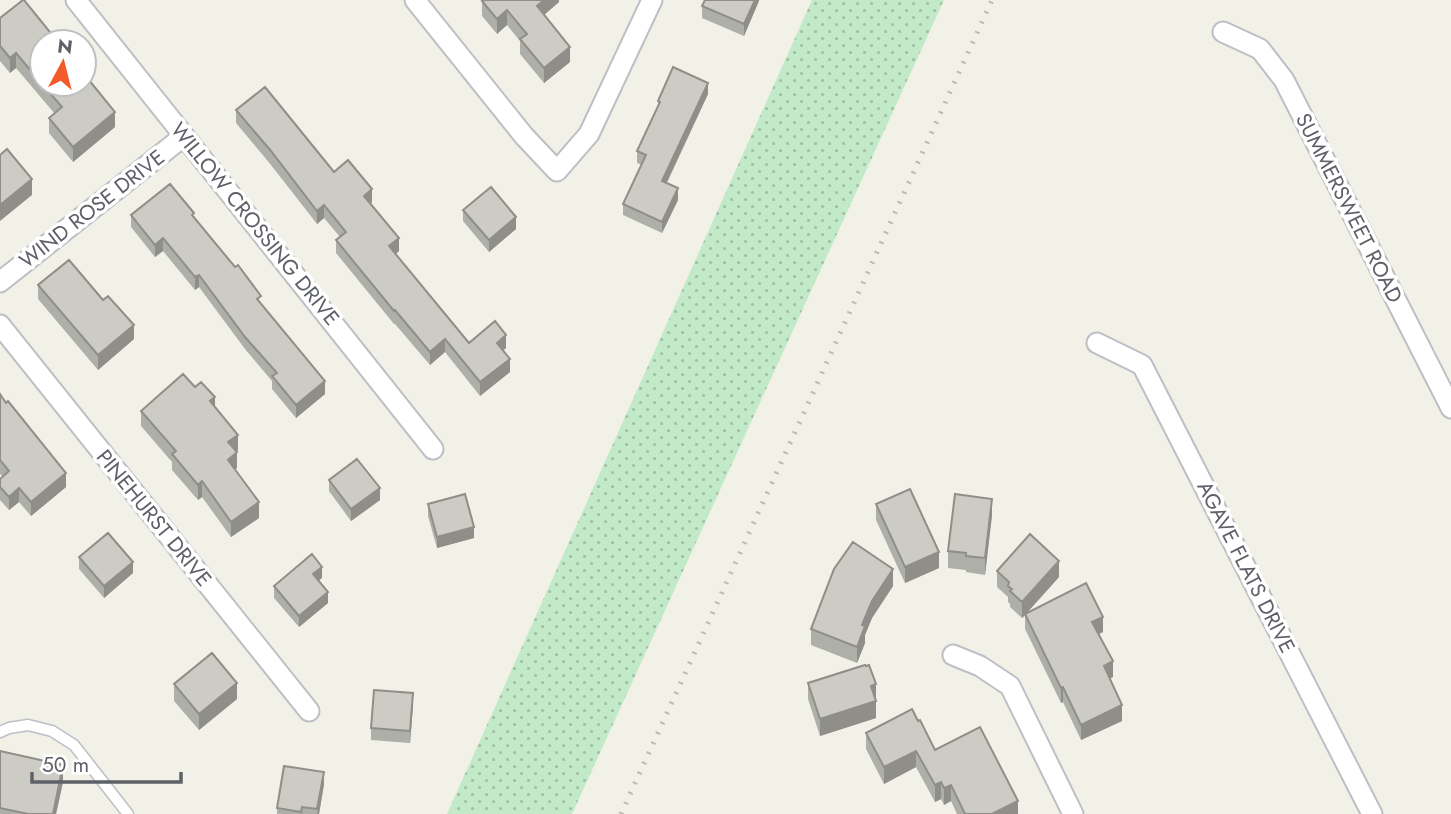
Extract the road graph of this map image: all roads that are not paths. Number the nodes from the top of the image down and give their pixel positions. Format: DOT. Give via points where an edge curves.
graph roads {
  1 [pos="76,0"];
  2 [pos="415,0"];
  3 [pos="652,0"];
  4 [pos="1223,32"];
  5 [pos="184,136"];
  6 [pos="0,282"];
  7 [pos="0,325"];
  8 [pos="1097,343"];
  9 [pos="1451,408"];
  10 [pos="433,449"];
  11 [pos="953,655"];
  12 [pos="309,711"];
  13 [pos="0,732"];
  14 [pos="128,814"];
  15 [pos="1073,814"];
  16 [pos="1372,814"];
  1 -- 5 [label="street, WILLOW CROSSING DRIVE"];
  2 -- 3 [label="street" via="557,171 589,134"];
  4 -- 9 [label="street, SUMMERSWEET ROAD" via="1260,49 1284,80"];
  5 -- 6 [label="street, WIND ROSE DRIVE"];
  5 -- 10 [label="street, WILLOW CROSSING DRIVE"];
  7 -- 12 [label="street, PINEHURST DRIVE"];
  8 -- 16 [label="street, AGAVE FLATS DRIVE" via="1142,365"];
  11 -- 15 [label="street" via="1010,686"];
  13 -- 14 [label="lane" via="28,725 52,731 74,745"];
}
